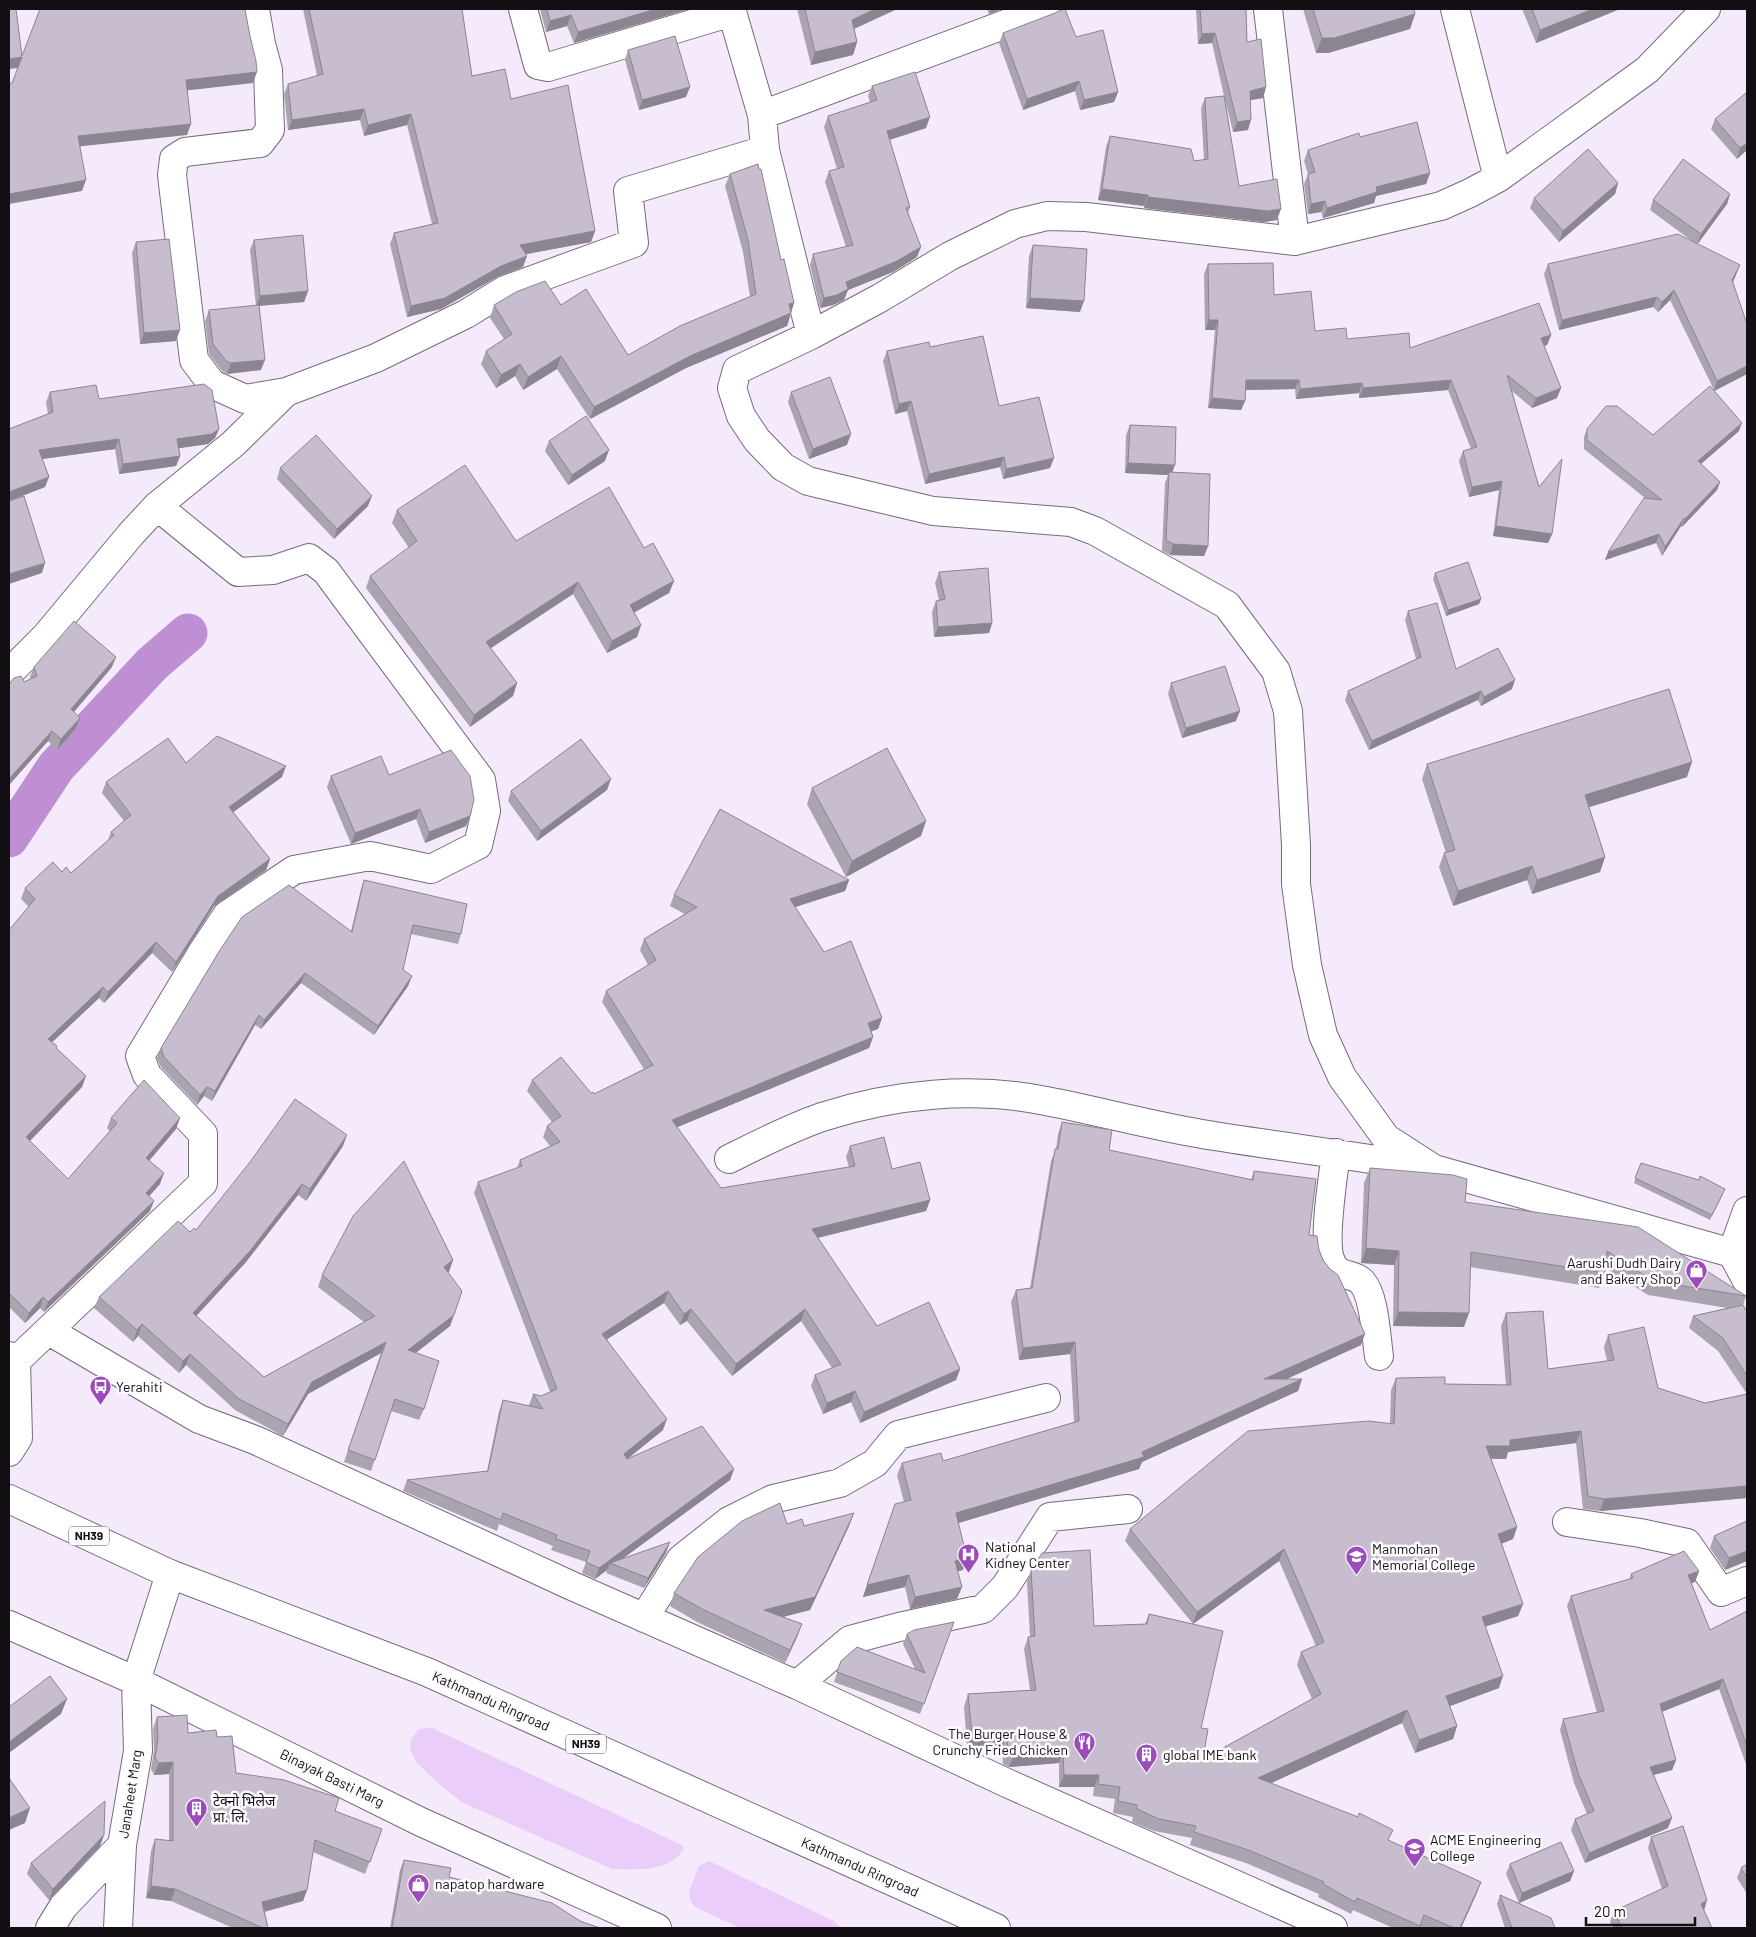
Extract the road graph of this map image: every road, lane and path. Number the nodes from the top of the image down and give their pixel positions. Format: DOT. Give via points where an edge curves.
graph roads {
  1 [pos="255,9"];
  2 [pos="524,9"];
  3 [pos="1046,9"];
  4 [pos="1268,9"];
  5 [pos="1456,9"];
  6 [pos="1706,9"];
  7 [pos="762,115"];
  8 [pos="765,150"];
  9 [pos="1498,178"];
  10 [pos="1295,241"];
  11 [pos="811,335"];
  12 [pos="286,392"];
  13 [pos="157,506"];
  14 [pos="9,673"];
  15 [pos="1336,1153"];
  16 [pos="729,1159"];
  17 [pos="1434,1169"];
  18 [pos="1747,1211"];
  19 [pos="1732,1253"];
  20 [pos="1747,1281"];
  21 [pos="48,1331"];
  22 [pos="1379,1356"];
  23 [pos="12,1359"];
  24 [pos="1046,1398"];
  25 [pos="9,1452"];
  26 [pos="9,1498"];
  27 [pos="1128,1509"];
  28 [pos="1567,1522"];
  29 [pos="170,1574"];
  30 [pos="1747,1581"];
  31 [pos="644,1618"];
  32 [pos="9,1625"];
  33 [pos="136,1681"];
  34 [pos="797,1685"];
  35 [pos="122,1845"];
  36 [pos="50,1928"];
  37 [pos="118,1928"];
  38 [pos="657,1928"];
  39 [pos="996,1928"];
  40 [pos="1333,1928"];
  1 -- 12 [label="main road" via="268,70 270,130 260,143 185,152 174,159 172,175 194,360 212,384 245,399"];
  2 -- 7 [label="main road" via="538,65 548,67 732,12"];
  3 -- 7 [label="main road"];
  4 -- 10 [label="main road"];
  5 -- 9 [label="main road"];
  6 -- 9 [label="main road" via="1647,70"];
  7 -- 8 [label="main road"];
  8 -- 11 [label="main road"];
  8 -- 12 [label="main road" via="628,191 634,243 505,290 466,314 376,358"];
  9 -- 10 [label="main road" via="1441,206"];
  10 -- 11 [label="main road" via="1086,217 1047,216 1015,224 950,256"];
  11 -- 17 [label="main road" via="737,370 732,388 741,416 757,440 783,467 808,480 933,510 1071,522 1095,530 1227,605 1249,634 1276,671 1288,711 1296,884 1307,965 1323,1035 1342,1077 1386,1138"];
  12 -- 13 [label="main road" via="233,444"];
  13 -- 14 [label="main road" via="46,636"];
  13 -- 21 [label="main road" via="238,572 273,570 309,558 326,571 481,780 486,811 478,845 431,869 370,856 294,870 227,915 140,1056 147,1074 203,1134 203,1183"];
  15 -- 16 [label="main road" via="1201,1134 1046,1101 960,1094 917,1096 869,1104 776,1136"];
  15 -- 17 [label="main road"];
  15 -- 22 [label="main road" via="1328,1228 1329,1258 1334,1268 1363,1283 1369,1296"];
  17 -- 19 [label="main road"];
  18 -- 19 [label="main road"];
  19 -- 20 [label="main road"];
  21 -- 23 [label="main road"];
  21 -- 31 [label="main road" via="199,1419 255,1440"];
  23 -- 25 [label="main road" via="18,1438"];
  24 -- 31 [label="main road" via="898,1435 876,1463 840,1483 773,1499 729,1522 680,1559"];
  26 -- 29 [label="main road, Kathmandu Ringroad / NH39"];
  27 -- 34 [label="main road" via="1050,1518 1005,1588 983,1609 850,1640"];
  28 -- 30 [label="main road" via="1687,1543 1721,1592"];
  29 -- 33 [label="main road, Janaheet Marg"];
  29 -- 39 [label="main road, Kathmandu Ringroad / NH39" via="427,1672"];
  31 -- 34 [label="main road"];
  32 -- 33 [label="main road, Binayak Basti Marg"];
  33 -- 35 [label="main road, Janaheet Marg" via="138,1751"];
  33 -- 38 [label="main road, Binayak Basti Marg" via="421,1822"];
  34 -- 40 [label="main road" via="1009,1784"];
  35 -- 36 [label="main road" via="63,1907"];
  35 -- 37 [label="main road, Janaheet Marg"];
}
